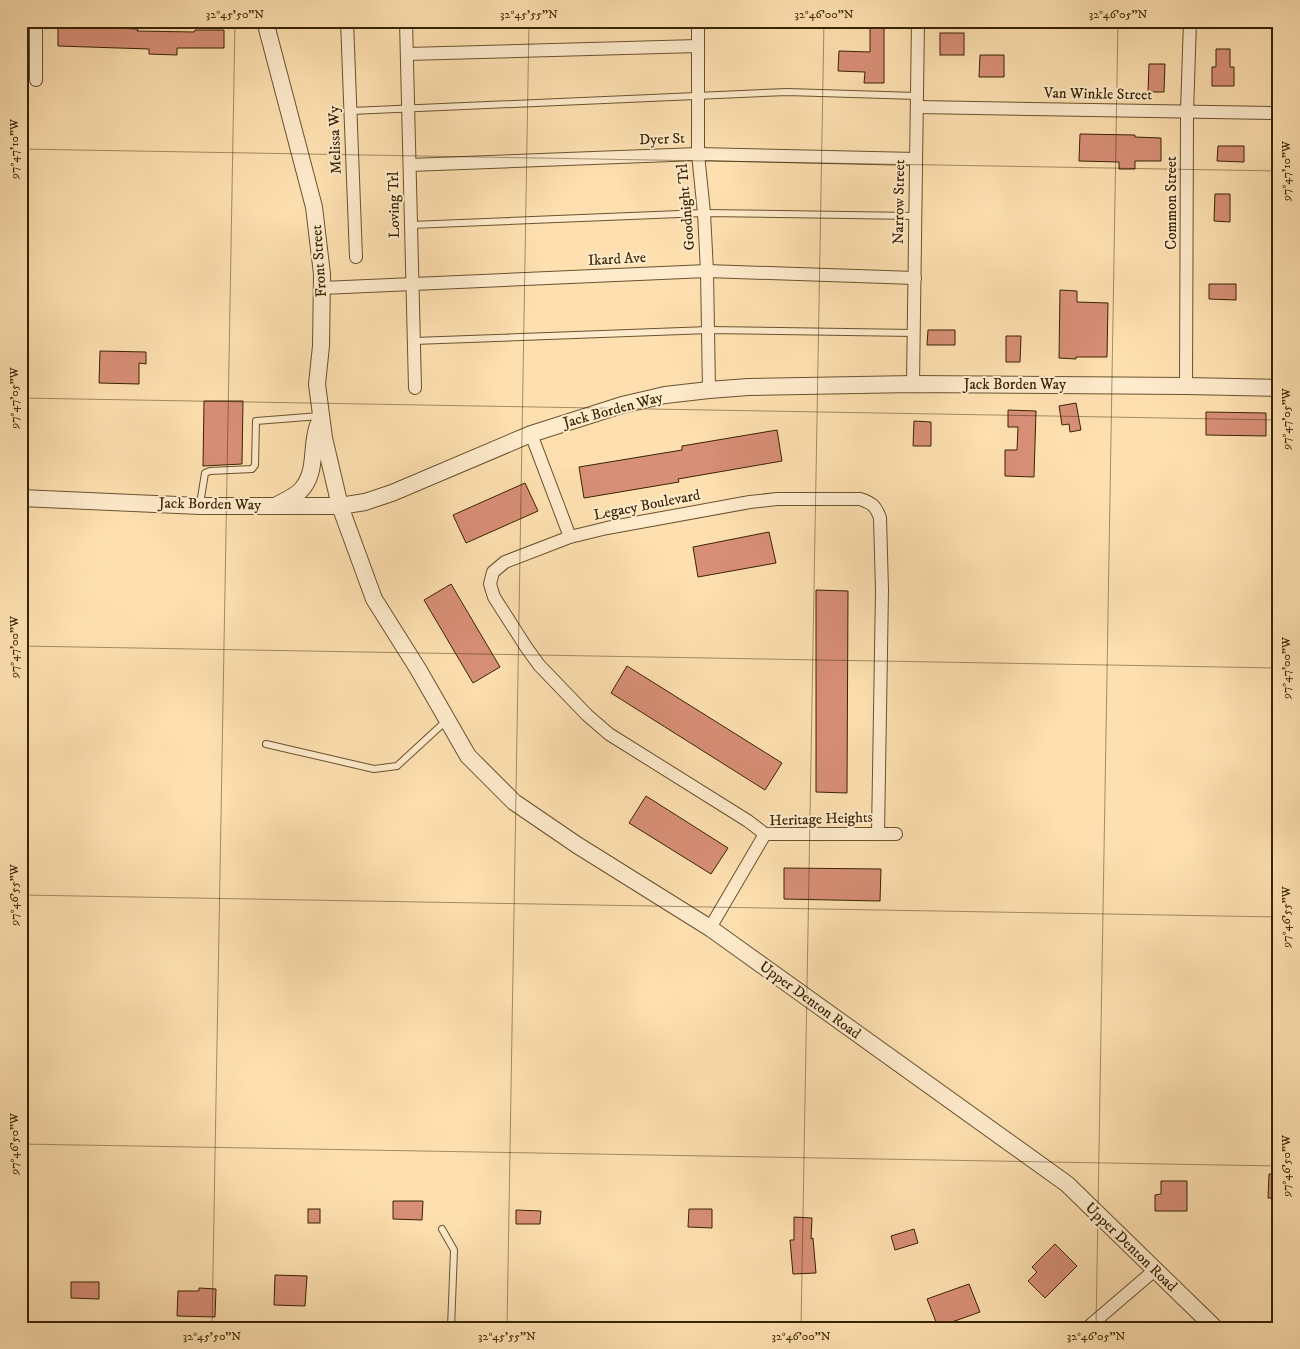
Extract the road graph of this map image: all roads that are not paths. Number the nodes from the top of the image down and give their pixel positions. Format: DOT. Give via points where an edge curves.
graph roads {
  1 [pos="36,21"];
  2 [pos="265,21"];
  3 [pos="347,21"];
  4 [pos="406,21"];
  5 [pos="698,21"];
  6 [pos="918,21"];
  7 [pos="1190,21"];
  8 [pos="698,46"];
  9 [pos="407,54"];
  10 [pos="36,80"];
  11 [pos="698,96"];
  12 [pos="917,102"];
  13 [pos="408,109"];
  14 [pos="351,111"];
  15 [pos="1187,112"];
  16 [pos="1279,113"];
  17 [pos="698,154"];
  18 [pos="916,159"];
  19 [pos="410,165"];
  20 [pos="704,213"];
  21 [pos="915,216"];
  22 [pos="411,225"];
  23 [pos="356,257"];
  24 [pos="707,272"];
  25 [pos="914,278"];
  26 [pos="412,284"];
  27 [pos="322,288"];
  28 [pos="709,330"];
  29 [pos="914,333"];
  30 [pos="414,341"];
  31 [pos="913,384"];
  32 [pos="1186,386"];
  33 [pos="415,388"];
  34 [pos="1279,388"];
  35 [pos="709,390"];
  36 [pos="321,415"];
  37 [pos="530,434"];
  38 [pos="21,498"];
  39 [pos="200,506"];
  40 [pos="276,506"];
  41 [pos="340,506"];
  42 [pos="570,537"];
  43 [pos="418,669"];
  44 [pos="448,719"];
  45 [pos="266,744"];
  46 [pos="765,834"];
  47 [pos="878,834"];
  48 [pos="896,834"];
  49 [pos="710,928"];
  50 [pos="442,1229"];
  51 [pos="1156,1269"];
  52 [pos="451,1328"];
  53 [pos="1087,1328"];
  54 [pos="1215,1328"];
  1 -- 10 [label="street"];
  2 -- 27 [label="street, Front Street" via="314,207"];
  3 -- 14 [label="street, Melissa Wy"];
  4 -- 9 [label="street, Loving Trl"];
  5 -- 8 [label="street, Goodnight Trl"];
  6 -- 12 [label="street, Narrow Street"];
  7 -- 15 [label="street, Common Street"];
  8 -- 9 [label="street"];
  8 -- 11 [label="street, Goodnight Trl"];
  9 -- 13 [label="street, Loving Trl"];
  11 -- 12 [label="lane" via="787,92"];
  11 -- 13 [label="lane"];
  11 -- 17 [label="street, Goodnight Trl"];
  12 -- 15 [label="street, Van Winkle Street"];
  12 -- 18 [label="street, Narrow Street"];
  13 -- 14 [label="lane"];
  13 -- 19 [label="street, Loving Trl"];
  14 -- 23 [label="street, Melissa Wy"];
  15 -- 16 [label="street, Van Winkle Street"];
  15 -- 32 [label="street, Common Street"];
  17 -- 18 [label="street, Dyer St"];
  17 -- 19 [label="street, Dyer St"];
  17 -- 20 [label="street, Goodnight Trl"];
  18 -- 21 [label="street, Narrow Street"];
  19 -- 22 [label="street, Loving Trl"];
  20 -- 21 [label="lane"];
  20 -- 22 [label="lane"];
  20 -- 24 [label="street, Goodnight Trl"];
  21 -- 25 [label="street, Narrow Street"];
  22 -- 26 [label="street, Loving Trl"];
  24 -- 25 [label="street, Ikard Ave"];
  24 -- 26 [label="street, Ikard Ave"];
  24 -- 28 [label="street, Goodnight Trl"];
  25 -- 29 [label="street, Narrow Street"];
  26 -- 27 [label="street, Ikard Ave"];
  26 -- 30 [label="street, Loving Trl"];
  27 -- 36 [label="street, Front Street" via="317,384"];
  28 -- 29 [label="lane"];
  28 -- 30 [label="lane"];
  28 -- 35 [label="street, Goodnight Trl"];
  29 -- 31 [label="street, Narrow Street"];
  30 -- 33 [label="street, Loving Trl"];
  31 -- 32 [label="street, Jack Borden Way"];
  31 -- 35 [label="street, Jack Borden Way"];
  32 -- 34 [label="street, Jack Borden Way"];
  35 -- 37 [label="street, Jack Borden Way" via="665,395 622,405"];
  36 -- 39 [label="lane" via="256,421 255,465 252,469 205,473"];
  36 -- 40 [label="street" via="314,435 310,477 300,491"];
  36 -- 41 [label="street, Front Street"];
  37 -- 41 [label="street, Jack Borden Way" via="392,493"];
  37 -- 42 [label="street"];
  38 -- 39 [label="street, Jack Borden Way"];
  39 -- 40 [label="street, Jack Borden Way"];
  40 -- 41 [label="street, Jack Borden Way"];
  41 -- 43 [label="street, Front Street" via="374,599"];
  42 -- 46 [label="street, Legacy Boulevard" via="505,562 493,572 490,584 494,597 526,647 573,701 609,734"];
  42 -- 47 [label="street, Legacy Boulevard" via="750,502 860,499 872,502 880,518 882,590"];
  43 -- 44 [label="street, Upper Denton Road"];
  44 -- 45 [label="lane" via="397,766 388,768 374,769"];
  44 -- 49 [label="street, Upper Denton Road" via="468,756 514,802"];
  46 -- 47 [label="street, Heritage Heights"];
  46 -- 49 [label="street, Heritage Heights"];
  47 -- 48 [label="street, Heritage Heights"];
  49 -- 51 [label="street, Upper Denton Road" via="1067,1184"];
  50 -- 52 [label="lane" via="454,1250"];
  51 -- 53 [label="street"];
  51 -- 54 [label="street, Upper Denton Road"];
}
